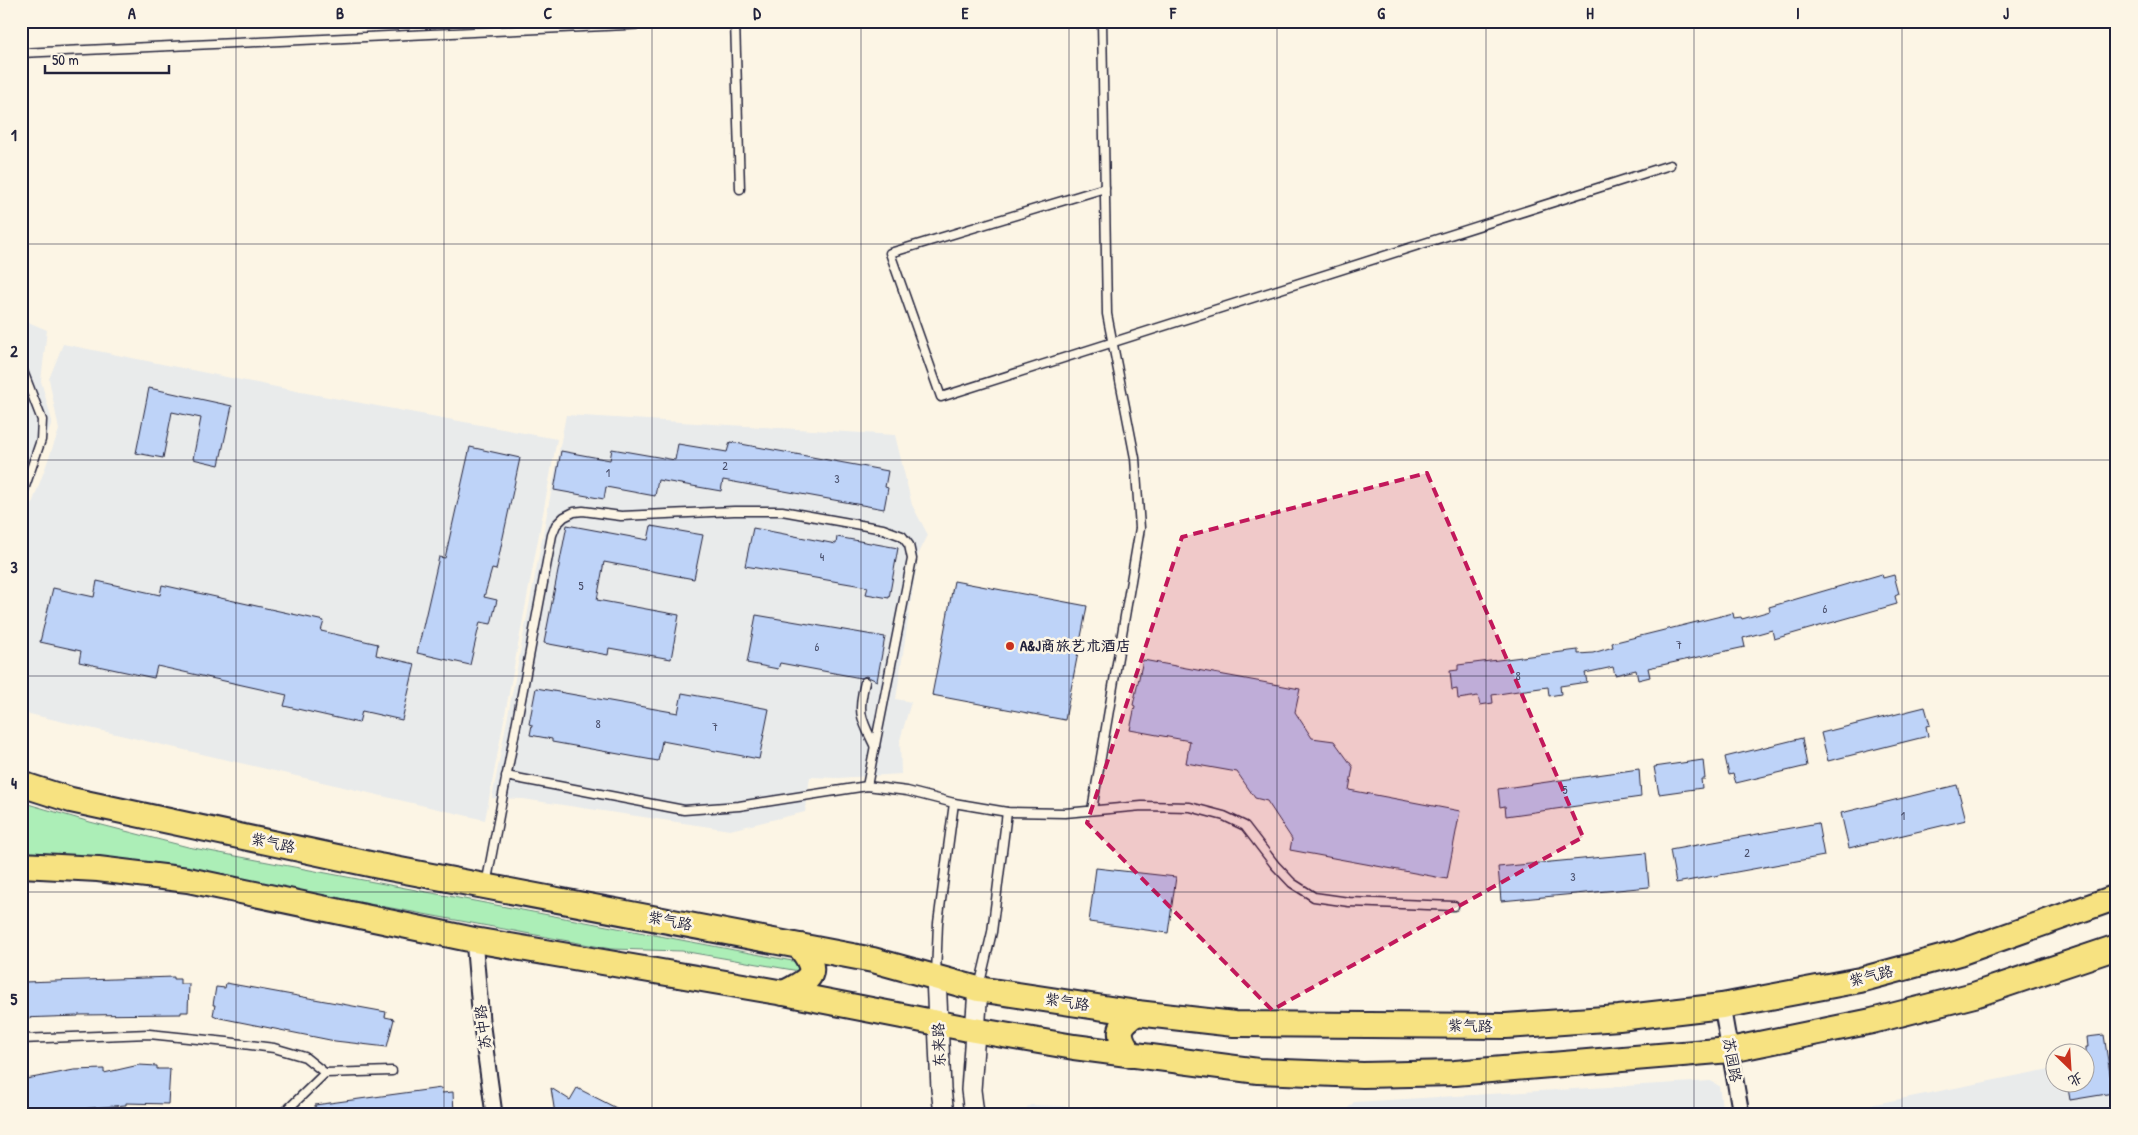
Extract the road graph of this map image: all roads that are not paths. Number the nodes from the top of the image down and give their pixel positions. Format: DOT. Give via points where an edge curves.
graph roads {
  1 [pos="713,21"];
  2 [pos="735,21"];
  3 [pos="1102,21"];
  4 [pos="564,25"];
  5 [pos="21,53"];
  6 [pos="1670,165"];
  7 [pos="1105,188"];
  8 [pos="740,189"];
  9 [pos="1112,343"];
  10 [pos="21,366"];
  11 [pos="21,498"];
  12 [pos="864,682"];
  13 [pos="875,747"];
  14 [pos="506,776"];
  15 [pos="21,784"];
  16 [pos="867,786"];
  17 [pos="954,803"];
  18 [pos="1092,810"];
  19 [pos="1007,812"];
  20 [pos="21,865"];
  21 [pos="486,887"];
  22 [pos="2117,897"];
  23 [pos="1454,906"];
  24 [pos="474,940"];
  25 [pos="799,946"];
  26 [pos="2117,947"];
  27 [pos="936,976"];
  28 [pos="978,989"];
  29 [pos="784,992"];
  30 [pos="1722,1006"];
  31 [pos="1137,1013"];
  32 [pos="938,1022"];
  33 [pos="974,1030"];
  34 [pos="21,1039"];
  35 [pos="1730,1050"];
  36 [pos="1131,1055"];
  37 [pos="392,1071"];
  38 [pos="325,1073"];
  39 [pos="283,1114"];
  40 [pos="494,1114"];
  41 [pos="944,1114"];
  42 [pos="974,1114"];
  43 [pos="1741,1114"];
  1 -- 4 [label="lane"];
  2 -- 8 [label="lane"];
  3 -- 7 [label="lane"];
  4 -- 5 [label="lane"];
  6 -- 9 [label="lane"];
  7 -- 9 [label="lane" via="1107,314"];
  7 -- 9 [label="lane" via="890,253 941,397"];
  9 -- 18 [label="lane" via="1135,458 1140,528"];
  10 -- 11 [label="lane" via="42,420 41,440"];
  12 -- 13 [label="lane" via="859,706"];
  13 -- 14 [label="lane" via="912,559 902,536 883,529 782,511 631,516 584,511 564,517 552,535"];
  13 -- 16 [label="lane"];
  14 -- 16 [label="lane" via="684,810 739,806"];
  14 -- 21 [label="lane"];
  15 -- 21 [label="main road, 紫气路" via="81,802"];
  16 -- 17 [label="lane" via="907,790"];
  17 -- 19 [label="lane"];
  17 -- 27 [label="lane" via="938,922"];
  18 -- 19 [label="lane"];
  18 -- 23 [label="lane" via="1190,807 1224,816 1245,826 1286,877 1314,896 1349,902"];
  19 -- 28 [label="lane" via="992,932"];
  20 -- 24 [label="main road" via="98,869 188,880"];
  21 -- 25 [label="main road, 紫气路"];
  22 -- 30 [label="main road, 紫气路" via="1959,953 1860,980"];
  24 -- 29 [label="main road"];
  24 -- 40 [label="street, 苏中路"];
  25 -- 27 [label="main road, 紫气路"];
  25 -- 29 [label="main road" via="811,961 812,972 805,982"];
  26 -- 35 [label="main road" via="1974,995 1872,1021"];
  27 -- 28 [label="main road, 紫气路"];
  27 -- 32 [label="street, 东来路"];
  28 -- 31 [label="main road, 紫气路"];
  28 -- 33 [label="street"];
  29 -- 32 [label="main road"];
  30 -- 31 [label="main road, 紫气路" via="1506,1026 1234,1024"];
  30 -- 35 [label="street, 苏园路"];
  31 -- 36 [label="main road" via="1125,1021 1120,1034"];
  32 -- 33 [label="main road"];
  32 -- 41 [label="street, 东来路"];
  33 -- 36 [label="main road"];
  33 -- 42 [label="street" via="971,1090"];
  34 -- 38 [label="lane" via="150,1034 227,1042 274,1048 305,1057"];
  35 -- 36 [label="main road" via="1455,1073 1363,1075 1258,1071"];
  35 -- 43 [label="street, 苏园路"];
  37 -- 38 [label="lane"];
  38 -- 39 [label="lane"];
}
